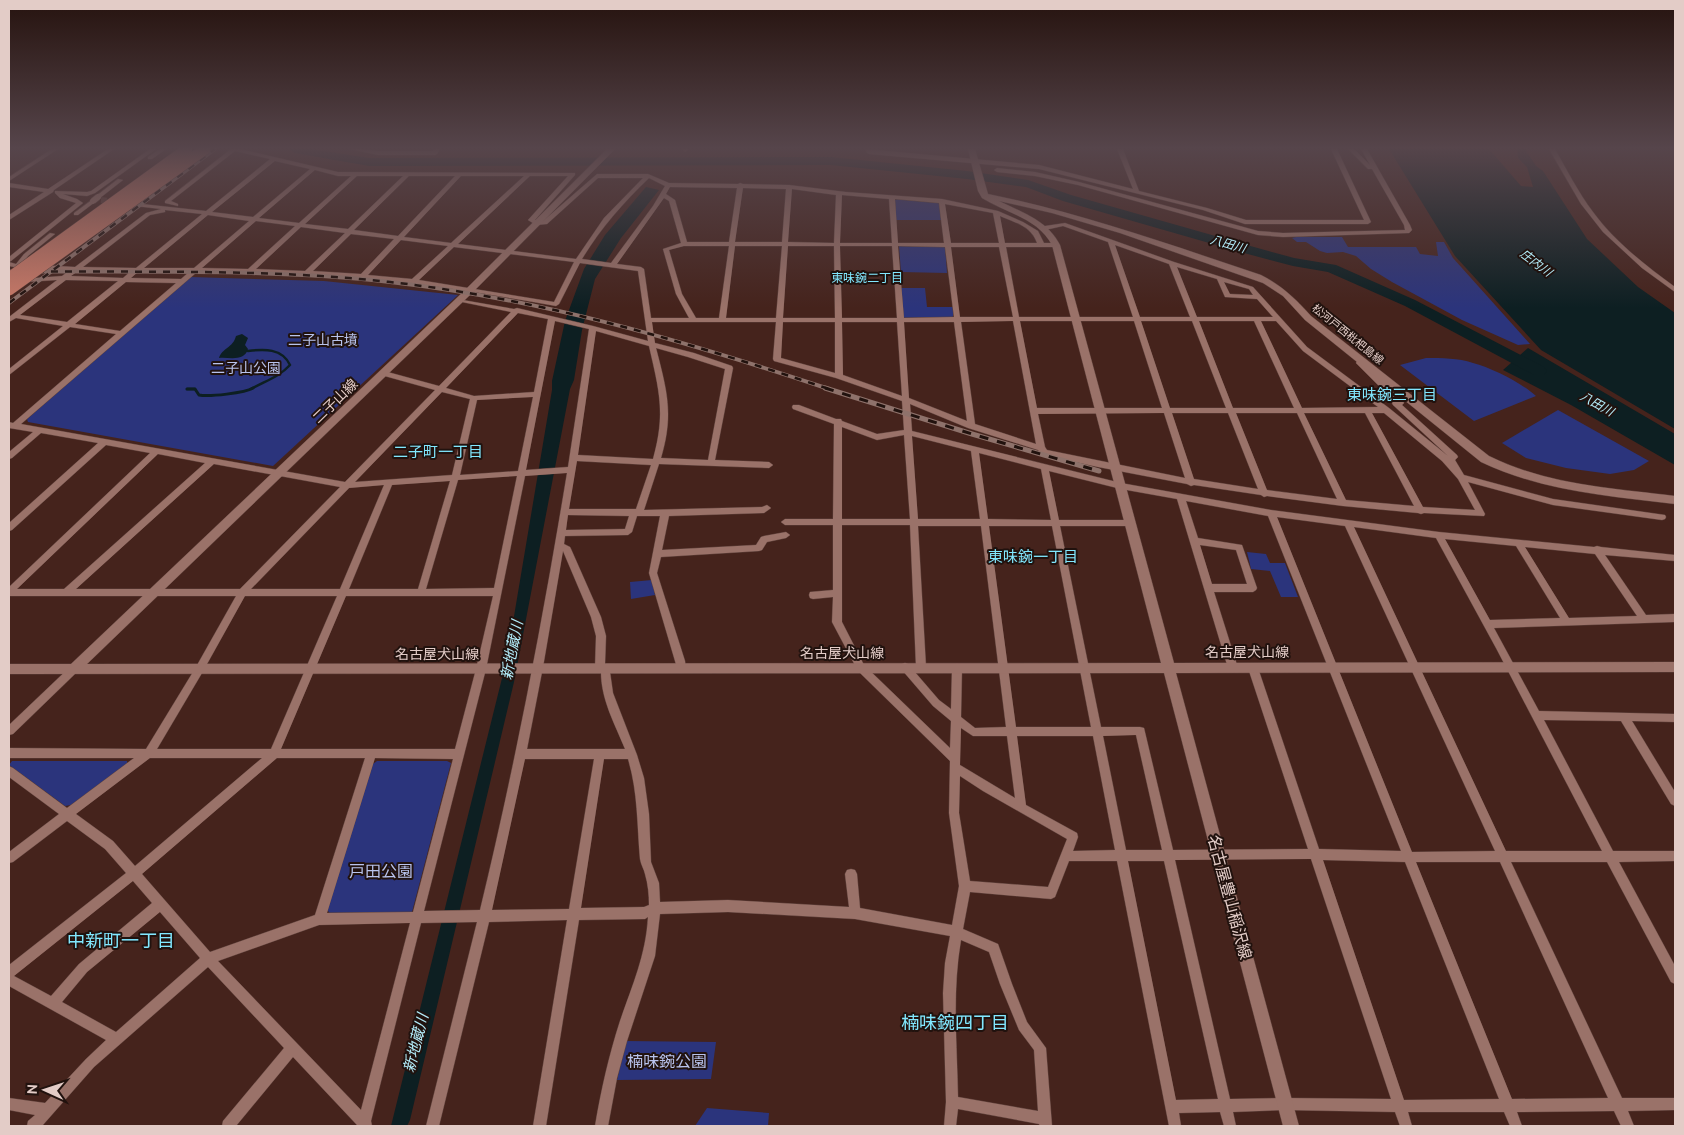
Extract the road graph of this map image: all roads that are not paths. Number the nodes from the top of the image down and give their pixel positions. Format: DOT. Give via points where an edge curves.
graph roads {
  1 [pos="942,201"];
  2 [pos="33,202"];
  3 [pos="79,202"];
  4 [pos="93,202"];
  5 [pos="101,202"];
  6 [pos="114,202"];
  7 [pos="125,202"];
  8 [pos="133,202"];
  9 [pos="167,202"];
  10 [pos="220,202"];
  11 [pos="273,202"];
  12 [pos="325,202"];
  13 [pos="379,202"];
  14 [pos="433,202"];
  15 [pos="498,202"];
  16 [pos="547,202"];
  17 [pos="557,202"];
  18 [pos="568,202"];
  19 [pos="621,202"];
  20 [pos="659,202"];
  21 [pos="673,202"];
  22 [pos="737,202"];
  23 [pos="788,202"];
  24 [pos="839,202"];
  25 [pos="892,202"];
  26 [pos="947,202"];
  27 [pos="994,202"];
  28 [pos="1025,202"];
  29 [pos="1148,202"];
  30 [pos="1177,202"];
  31 [pos="1359,202"];
  32 [pos="1394,202"];
  33 [pos="1583,202"];
  34 [pos="135,204"];
  35 [pos="193,210"];
  36 [pos="207,212"];
  37 [pos="996,212"];
  38 [pos="91,214"];
  39 [pos="9,218"];
  40 [pos="254,218"];
  41 [pos="67,221"];
  42 [pos="536,223"];
  43 [pos="301,224"];
  44 [pos="1046,228"];
  45 [pos="350,230"];
  46 [pos="51,234"];
  47 [pos="400,237"];
  48 [pos="36,238"];
  49 [pos="1111,241"];
  50 [pos="452,244"];
  51 [pos="684,244"];
  52 [pos="948,244"];
  53 [pos="1001,244"];
  54 [pos="1041,244"];
  55 [pos="731,245"];
  56 [pos="784,245"];
  57 [pos="837,245"];
  58 [pos="895,245"];
  59 [pos="1056,245"];
  60 [pos="25,247"];
  61 [pos="508,253"];
  62 [pos="26,255"];
  63 [pos="9,260"];
  64 [pos="578,261"];
  65 [pos="1172,263"];
  66 [pos="9,264"];
  67 [pos="612,265"];
  68 [pos="42,266"];
  69 [pos="76,269"];
  70 [pos="13,270"];
  71 [pos="137,270"];
  72 [pos="193,270"];
  73 [pos="250,271"];
  74 [pos="307,273"];
  75 [pos="362,276"];
  76 [pos="9,278"];
  77 [pos="64,278"];
  78 [pos="1220,279"];
  79 [pos="23,280"];
  80 [pos="124,280"];
  81 [pos="181,281"];
  82 [pos="413,282"];
  83 [pos="9,288"];
  84 [pos="471,289"];
  85 [pos="1675,290"];
  86 [pos="1258,297"];
  87 [pos="460,300"];
  88 [pos="517,310"];
  89 [pos="12,318"];
  90 [pos="552,318"];
  91 [pos="1276,319"];
  92 [pos="648,320"];
  93 [pos="694,320"];
  94 [pos="722,320"];
  95 [pos="779,320"];
  96 [pos="839,320"];
  97 [pos="899,320"];
  98 [pos="957,320"];
  99 [pos="1016,320"];
  100 [pos="1075,320"];
  101 [pos="1136,320"];
  102 [pos="1194,320"];
  103 [pos="1257,320"];
  104 [pos="67,325"];
  105 [pos="593,328"];
  106 [pos="120,333"];
  107 [pos="652,343"];
  108 [pos="1359,359"];
  109 [pos="9,373"];
  110 [pos="384,373"];
  111 [pos="839,376"];
  112 [pos="442,389"];
  113 [pos="538,394"];
  114 [pos="474,398"];
  115 [pos="904,399"];
  116 [pos="796,407"];
  117 [pos="1168,410"];
  118 [pos="1231,410"];
  119 [pos="1300,410"];
  120 [pos="1367,410"];
  121 [pos="1386,410"];
  122 [pos="1035,411"];
  123 [pos="1101,411"];
  124 [pos="838,421"];
  125 [pos="11,425"];
  126 [pos="972,426"];
  127 [pos="39,431"];
  128 [pos="907,432"];
  129 [pos="104,442"];
  130 [pos="1041,448"];
  131 [pos="975,450"];
  132 [pos="156,452"];
  133 [pos="9,456"];
  134 [pos="573,458"];
  135 [pos="657,461"];
  136 [pos="211,462"];
  137 [pos="711,462"];
  138 [pos="769,465"];
  139 [pos="1116,467"];
  140 [pos="1045,468"];
  141 [pos="568,470"];
  142 [pos="278,473"];
  143 [pos="524,473"];
  144 [pos="1461,477"];
  145 [pos="455,478"];
  146 [pos="1191,482"];
  147 [pos="389,483"];
  148 [pos="347,485"];
  149 [pos="1121,486"];
  150 [pos="1264,494"];
  151 [pos="1181,498"];
  152 [pos="1675,500"];
  153 [pos="1343,503"];
  154 [pos="767,508"];
  155 [pos="1421,510"];
  156 [pos="564,512"];
  157 [pos="637,512"];
  158 [pos="665,513"];
  159 [pos="1271,513"];
  160 [pos="1662,518"];
  161 [pos="785,522"];
  162 [pos="838,522"];
  163 [pos="985,522"];
  164 [pos="1056,522"];
  165 [pos="914,523"];
  166 [pos="1130,523"];
  167 [pos="1348,524"];
  168 [pos="9,528"];
  169 [pos="561,533"];
  170 [pos="786,535"];
  171 [pos="1439,535"];
  172 [pos="1195,542"];
  173 [pos="1518,542"];
  174 [pos="559,546"];
  175 [pos="1597,550"];
  176 [pos="657,554"];
  177 [pos="1675,558"];
  178 [pos="1209,588"];
  179 [pos="9,592"];
  180 [pos="66,592"];
  181 [pos="153,592"];
  182 [pos="421,592"];
  183 [pos="498,592"];
  184 [pos="242,593"];
  185 [pos="341,593"];
  186 [pos="837,593"];
  187 [pos="813,595"];
  188 [pos="1675,618"];
  189 [pos="1644,619"];
  190 [pos="1567,622"];
  191 [pos="1489,624"];
  192 [pos="921,667"];
  193 [pos="1084,667"];
  194 [pos="1332,667"];
  195 [pos="1415,667"];
  196 [pos="1511,667"];
  197 [pos="1675,667"];
  198 [pos="536,668"];
  199 [pos="603,668"];
  200 [pos="861,668"];
  201 [pos="905,668"];
  202 [pos="957,668"];
  203 [pos="1003,668"];
  204 [pos="1169,668"];
  205 [pos="1233,668"];
  206 [pos="1252,668"];
  207 [pos="9,669"];
  208 [pos="74,669"];
  209 [pos="485,669"];
  210 [pos="681,669"];
  211 [pos="199,670"];
  212 [pos="309,670"];
  213 [pos="1536,715"];
  214 [pos="1624,717"];
  215 [pos="956,718"];
  216 [pos="1675,718"];
  217 [pos="9,731"];
  218 [pos="1012,731"];
  219 [pos="1097,731"];
  220 [pos="9,753"];
  221 [pos="149,753"];
  222 [pos="274,754"];
  223 [pos="459,754"];
  224 [pos="520,754"];
  225 [pos="600,754"];
  226 [pos="631,754"];
  227 [pos="371,755"];
  228 [pos="955,763"];
  229 [pos="9,772"];
  230 [pos="1675,801"];
  231 [pos="1021,806"];
  232 [pos="65,814"];
  233 [pos="1314,854"];
  234 [pos="1219,855"];
  235 [pos="1067,856"];
  236 [pos="1502,856"];
  237 [pos="1609,856"];
  238 [pos="1675,856"];
  239 [pos="1122,857"];
  240 [pos="1168,857"];
  241 [pos="1408,857"];
  242 [pos="9,858"];
  243 [pos="134,874"];
  244 [pos="852,874"];
  245 [pos="965,886"];
  246 [pos="160,904"];
  247 [pos="654,908"];
  248 [pos="576,914"];
  249 [pos="855,914"];
  250 [pos="419,917"];
  251 [pos="482,917"];
  252 [pos="319,919"];
  253 [pos="955,931"];
  254 [pos="208,959"];
  255 [pos="9,972"];
  256 [pos="1675,978"];
  257 [pos="9,980"];
  258 [pos="53,1003"];
  259 [pos="116,1039"];
  260 [pos="292,1048"];
  261 [pos="952,1102"];
  262 [pos="9,1104"];
  263 [pos="1285,1104"];
  264 [pos="1507,1104"];
  265 [pos="1675,1104"];
  266 [pos="1226,1105"];
  267 [pos="1618,1105"];
  268 [pos="1400,1106"];
  269 [pos="1171,1107"];
  270 [pos="47,1110"];
  271 [pos="1045,1123"];
  272 [pos="364,1125"];
  273 [pos="34,1126"];
  274 [pos="228,1126"];
  275 [pos="434,1126"];
  276 [pos="540,1126"];
  277 [pos="602,1126"];
  278 [pos="950,1126"];
  279 [pos="1175,1126"];
  280 [pos="1230,1126"];
  281 [pos="1291,1126"];
  282 [pos="1406,1126"];
  283 [pos="1516,1126"];
  284 [pos="1628,1126"];
  1 -- 52 [label="street"];
  2 -- 39 [label="street"];
  3 -- 48 [label="street"];
  4 -- 41 [label="street"];
  5 -- 70 [label="highway"];
  6 -- 76 [label="highway, bridge"];
  7 -- 83 [label="highway, bridge"];
  8 -- 83 [label="highway, bridge"];
  9 -- 35 [label="street"];
  10 -- 36 [label="street"];
  11 -- 40 [label="street"];
  12 -- 43 [label="street"];
  13 -- 45 [label="street"];
  14 -- 47 [label="street"];
  15 -- 50 [label="street"];
  16 -- 42 [label="street" via="531,220"];
  17 -- 42 [label="main road, 二子山線"];
  18 -- 42 [label="street" via="545,223"];
  19 -- 64 [label="street"];
  20 -- 67 [label="street"];
  21 -- 51 [label="street"];
  22 -- 55 [label="street"];
  23 -- 56 [label="street"];
  24 -- 57 [label="street"];
  25 -- 58 [label="street"];
  26 -- 37 [label="street"];
  27 -- 44 [label="main road"];
  28 -- 108 [label="main road, 松河戸西枇杷島線" via="1078,216 1258,277 1284,291 1308,318"];
  29 -- 32 [label="street" via="1247,231 1283,235 1407,232 1407,225"];
  30 -- 31 [label="street" via="1245,222 1368,222"];
  33 -- 85 [label="street" via="1629,254"];
  34 -- 35 [label="street"];
  35 -- 36 [label="street"];
  35 -- 69 [label="street" via="151,213"];
  36 -- 40 [label="street"];
  36 -- 71 [label="street"];
  37 -- 53 [label="street"];
  37 -- 54 [label="street" via="1029,226"];
  38 -- 41 [label="street"];
  40 -- 43 [label="street"];
  40 -- 72 [label="street"];
  41 -- 46 [label="street"];
  42 -- 61 [label="main road, 二子山線"];
  43 -- 45 [label="street"];
  43 -- 73 [label="street"];
  44 -- 49 [label="street" via="1063,224"];
  44 -- 59 [label="main road, 名古屋豊山稲沢線"];
  45 -- 47 [label="street"];
  45 -- 74 [label="street"];
  46 -- 48 [label="street"];
  46 -- 62 [label="street"];
  47 -- 50 [label="street"];
  47 -- 75 [label="street"];
  48 -- 60 [label="street"];
  49 -- 65 [label="street"];
  49 -- 101 [label="street"];
  50 -- 61 [label="street"];
  50 -- 82 [label="street"];
  51 -- 55 [label="street"];
  51 -- 93 [label="street" via="666,249 679,294"];
  52 -- 53 [label="street"];
  52 -- 58 [label="street"];
  52 -- 98 [label="street"];
  53 -- 54 [label="street"];
  53 -- 99 [label="street"];
  54 -- 59 [label="street"];
  55 -- 56 [label="street"];
  55 -- 94 [label="street"];
  56 -- 57 [label="street"];
  56 -- 95 [label="street"];
  57 -- 58 [label="street"];
  57 -- 96 [label="street"];
  58 -- 97 [label="street"];
  59 -- 100 [label="main road, 名古屋豊山稲沢線"];
  60 -- 62 [label="street"];
  60 -- 63 [label="street"];
  61 -- 64 [label="street"];
  61 -- 84 [label="main road, 二子山線"];
  62 -- 70 [label="street"];
  64 -- 67 [label="street"];
  64 -- 84 [label="street" via="556,304"];
  65 -- 78 [label="street"];
  65 -- 102 [label="street"];
  66 -- 70 [label="street"];
  67 -- 92 [label="street" via="641,269"];
  68 -- 69 [label="street"];
  69 -- 71 [label="street"];
  69 -- 77 [label="street"];
  71 -- 72 [label="street"];
  71 -- 80 [label="street"];
  72 -- 73 [label="street"];
  72 -- 81 [label="street"];
  73 -- 74 [label="street"];
  74 -- 75 [label="street"];
  75 -- 82 [label="street"];
  77 -- 79 [label="street"];
  77 -- 80 [label="street"];
  77 -- 89 [label="street"];
  78 -- 86 [label="street" via="1250,288"];
  78 -- 86 [label="street" via="1227,296"];
  80 -- 81 [label="street"];
  80 -- 104 [label="street"];
  81 -- 106 [label="street"];
  82 -- 84 [label="street"];
  84 -- 87 [label="main road, 二子山線"];
  86 -- 91 [label="street"];
  87 -- 88 [label="street"];
  87 -- 110 [label="main road, 二子山線"];
  88 -- 90 [label="street"];
  88 -- 112 [label="street"];
  89 -- 104 [label="street"];
  90 -- 105 [label="street"];
  90 -- 113 [label="street"];
  91 -- 103 [label="street"];
  91 -- 121 [label="street" via="1305,349"];
  92 -- 93 [label="street"];
  92 -- 107 [label="street"];
  93 -- 94 [label="street"];
  94 -- 95 [label="street"];
  95 -- 96 [label="street"];
  95 -- 111 [label="street" via="777,359"];
  96 -- 97 [label="street"];
  96 -- 111 [label="street"];
  97 -- 98 [label="street"];
  97 -- 115 [label="street"];
  98 -- 99 [label="street"];
  98 -- 126 [label="street"];
  99 -- 100 [label="street"];
  99 -- 122 [label="street"];
  100 -- 101 [label="street"];
  100 -- 123 [label="main road, 名古屋豊山稲沢線"];
  101 -- 102 [label="street"];
  101 -- 117 [label="street"];
  102 -- 103 [label="street"];
  102 -- 118 [label="street"];
  103 -- 119 [label="street"];
  104 -- 106 [label="street"];
  104 -- 109 [label="street"];
  105 -- 107 [label="street"];
  105 -- 134 [label="street"];
  106 -- 125 [label="street"];
  107 -- 135 [label="street" via="664,390 665,426"];
  107 -- 137 [label="street" via="729,368"];
  108 -- 144 [label="street" via="1400,403 1396,403 1454,457 1450,458"];
  108 -- 152 [label="main road, 松河戸西枇杷島線" via="1495,465 1552,482"];
  110 -- 112 [label="street"];
  110 -- 142 [label="main road, 二子山線"];
  111 -- 115 [label="street"];
  112 -- 114 [label="street"];
  112 -- 148 [label="street"];
  113 -- 114 [label="street"];
  113 -- 143 [label="street"];
  114 -- 145 [label="street"];
  115 -- 126 [label="street"];
  115 -- 128 [label="street"];
  116 -- 124 [label="street"];
  117 -- 118 [label="street"];
  117 -- 123 [label="street"];
  117 -- 146 [label="street"];
  118 -- 119 [label="street"];
  118 -- 150 [label="street"];
  119 -- 120 [label="street"];
  119 -- 153 [label="street"];
  120 -- 121 [label="street"];
  120 -- 155 [label="street"];
  121 -- 144 [label="street"];
  122 -- 123 [label="street"];
  122 -- 130 [label="street"];
  123 -- 139 [label="main road, 名古屋豊山稲沢線"];
  124 -- 128 [label="street" via="877,437"];
  124 -- 162 [label="street"];
  125 -- 127 [label="street"];
  126 -- 130 [label="street"];
  127 -- 129 [label="street"];
  127 -- 133 [label="street"];
  128 -- 131 [label="street"];
  128 -- 165 [label="street"];
  129 -- 132 [label="street"];
  129 -- 168 [label="street"];
  130 -- 139 [label="street" via="1044,452"];
  131 -- 140 [label="street"];
  131 -- 163 [label="street"];
  132 -- 136 [label="street"];
  132 -- 179 [label="street"];
  134 -- 135 [label="street"];
  134 -- 141 [label="street"];
  135 -- 137 [label="street"];
  135 -- 157 [label="street"];
  136 -- 142 [label="street"];
  136 -- 180 [label="street"];
  137 -- 138 [label="street"];
  139 -- 146 [label="street"];
  139 -- 149 [label="main road, 名古屋豊山稲沢線"];
  140 -- 149 [label="street"];
  140 -- 164 [label="street"];
  141 -- 143 [label="street"];
  141 -- 156 [label="street"];
  142 -- 148 [label="street"];
  142 -- 181 [label="main road, 二子山線"];
  143 -- 145 [label="street"];
  143 -- 183 [label="street"];
  144 -- 155 [label="street" via="1481,514"];
  144 -- 160 [label="street" via="1553,502"];
  145 -- 147 [label="street"];
  145 -- 182 [label="street"];
  146 -- 150 [label="street"];
  147 -- 148 [label="street"];
  147 -- 185 [label="street"];
  148 -- 184 [label="street"];
  149 -- 151 [label="street"];
  149 -- 166 [label="main road, 名古屋豊山稲沢線"];
  150 -- 153 [label="street"];
  151 -- 159 [label="street"];
  151 -- 172 [label="street"];
  153 -- 155 [label="street"];
  154 -- 158 [label="street"];
  156 -- 157 [label="street"];
  156 -- 169 [label="street"];
  157 -- 158 [label="street"];
  157 -- 169 [label="street" via="628,532"];
  158 -- 176 [label="street"];
  159 -- 167 [label="street"];
  159 -- 194 [label="street"];
  161 -- 162 [label="street"];
  162 -- 165 [label="street"];
  162 -- 186 [label="street"];
  163 -- 164 [label="street"];
  163 -- 165 [label="street"];
  163 -- 203 [label="street"];
  164 -- 166 [label="street"];
  164 -- 193 [label="street"];
  165 -- 192 [label="street"];
  166 -- 204 [label="main road, 名古屋豊山稲沢線"];
  167 -- 171 [label="street"];
  167 -- 195 [label="street"];
  169 -- 174 [label="street"];
  170 -- 176 [label="street" via="764,539 759,548"];
  171 -- 173 [label="street"];
  171 -- 191 [label="street"];
  172 -- 178 [label="street"];
  172 -- 178 [label="street" via="1239,547 1253,588"];
  173 -- 175 [label="street"];
  173 -- 190 [label="street"];
  174 -- 198 [label="street"];
  174 -- 199 [label="street" via="567,549 596,617"];
  175 -- 177 [label="street"];
  175 -- 189 [label="street"];
  176 -- 210 [label="street" via="653,573"];
  178 -- 205 [label="street"];
  179 -- 180 [label="street"];
  180 -- 181 [label="street"];
  181 -- 184 [label="street"];
  181 -- 208 [label="main road, 二子山線"];
  182 -- 183 [label="street"];
  182 -- 185 [label="street"];
  183 -- 209 [label="street"];
  184 -- 185 [label="street"];
  184 -- 211 [label="street"];
  185 -- 212 [label="street"];
  186 -- 187 [label="street"];
  186 -- 200 [label="street" via="837,622"];
  188 -- 189 [label="street"];
  189 -- 190 [label="street"];
  190 -- 191 [label="street"];
  191 -- 196 [label="street"];
  192 -- 201 [label="main road, 名古屋犬山線"];
  192 -- 202 [label="main road, 名古屋犬山線"];
  193 -- 203 [label="main road, 名古屋犬山線"];
  193 -- 204 [label="main road, 名古屋犬山線"];
  193 -- 219 [label="street"];
  194 -- 195 [label="main road, 名古屋犬山線"];
  194 -- 206 [label="main road, 名古屋犬山線"];
  194 -- 241 [label="street"];
  195 -- 196 [label="main road, 名古屋犬山線"];
  195 -- 236 [label="street"];
  196 -- 197 [label="main road, 名古屋犬山線"];
  196 -- 213 [label="street"];
  198 -- 199 [label="main road, 名古屋犬山線"];
  198 -- 209 [label="main road, 名古屋犬山線"];
  198 -- 224 [label="street"];
  199 -- 210 [label="main road, 名古屋犬山線"];
  199 -- 226 [label="street" via="610,700"];
  200 -- 201 [label="main road, 名古屋犬山線"];
  200 -- 210 [label="main road, 名古屋犬山線"];
  200 -- 228 [label="street"];
  201 -- 215 [label="street" via="936,703"];
  202 -- 203 [label="main road, 名古屋犬山線"];
  202 -- 215 [label="street"];
  203 -- 218 [label="street"];
  204 -- 205 [label="main road, 名古屋犬山線"];
  204 -- 234 [label="main road, 名古屋豊山稲沢線"];
  205 -- 206 [label="main road, 名古屋犬山線"];
  206 -- 233 [label="street"];
  207 -- 208 [label="main road, 名古屋犬山線"];
  208 -- 211 [label="main road, 名古屋犬山線"];
  208 -- 217 [label="street"];
  209 -- 212 [label="main road, 名古屋犬山線"];
  209 -- 223 [label="street"];
  211 -- 212 [label="main road, 名古屋犬山線"];
  211 -- 221 [label="street"];
  212 -- 222 [label="street"];
  213 -- 214 [label="street"];
  213 -- 237 [label="street"];
  214 -- 216 [label="street"];
  214 -- 230 [label="street"];
  215 -- 218 [label="street" via="973,732"];
  215 -- 228 [label="street"];
  218 -- 219 [label="street"];
  218 -- 231 [label="street"];
  219 -- 239 [label="street"];
  219 -- 240 [label="street" via="1140,731"];
  220 -- 221 [label="street"];
  221 -- 222 [label="street"];
  221 -- 232 [label="street"];
  222 -- 227 [label="street"];
  222 -- 243 [label="street"];
  223 -- 227 [label="street"];
  223 -- 250 [label="street"];
  224 -- 225 [label="street"];
  224 -- 251 [label="street"];
  225 -- 226 [label="street"];
  225 -- 248 [label="street"];
  226 -- 247 [label="street" via="640,788 646,862 652,871"];
  227 -- 252 [label="street"];
  228 -- 231 [label="street" via="987,788"];
  228 -- 245 [label="street" via="954,813"];
  229 -- 232 [label="street"];
  231 -- 235 [label="street" via="1073,837"];
  232 -- 242 [label="street"];
  232 -- 243 [label="street" via="109,845"];
  233 -- 234 [label="street"];
  233 -- 241 [label="street"];
  233 -- 268 [label="street"];
  234 -- 240 [label="street"];
  234 -- 263 [label="main road, 名古屋豊山稲沢線"];
  235 -- 239 [label="street"];
  235 -- 245 [label="street" via="1051,893"];
  236 -- 237 [label="street"];
  236 -- 241 [label="street"];
  236 -- 267 [label="street"];
  237 -- 238 [label="street"];
  237 -- 256 [label="street"];
  239 -- 240 [label="street"];
  239 -- 269 [label="street"];
  240 -- 266 [label="street"];
  241 -- 264 [label="street"];
  243 -- 246 [label="street"];
  243 -- 255 [label="street"];
  244 -- 249 [label="street"];
  245 -- 253 [label="street"];
  246 -- 254 [label="street"];
  246 -- 258 [label="street" via="83,968"];
  247 -- 248 [label="street" via="645,912"];
  247 -- 249 [label="street" via="728,906"];
  247 -- 277 [label="street" via="648,957 623,1029"];
  248 -- 251 [label="street"];
  248 -- 276 [label="street"];
  249 -- 253 [label="street"];
  250 -- 251 [label="street"];
  250 -- 252 [label="street"];
  250 -- 272 [label="street"];
  251 -- 275 [label="street"];
  252 -- 254 [label="street"];
  253 -- 261 [label="street" via="949,993"];
  253 -- 271 [label="street" via="994,948 1023,1026 1040,1048"];
  254 -- 259 [label="street"];
  254 -- 260 [label="street"];
  257 -- 258 [label="street"];
  258 -- 259 [label="street"];
  259 -- 270 [label="street"];
  260 -- 272 [label="street"];
  260 -- 274 [label="street"];
  261 -- 271 [label="street"];
  261 -- 278 [label="street"];
  262 -- 270 [label="street"];
  263 -- 266 [label="street"];
  263 -- 268 [label="street"];
  263 -- 281 [label="main road, 名古屋豊山稲沢線"];
  264 -- 267 [label="street"];
  264 -- 268 [label="street"];
  264 -- 283 [label="street"];
  265 -- 267 [label="street"];
  266 -- 269 [label="street"];
  266 -- 280 [label="street"];
  267 -- 284 [label="street"];
  268 -- 282 [label="street"];
  269 -- 279 [label="street"];
  270 -- 273 [label="street"];
}
